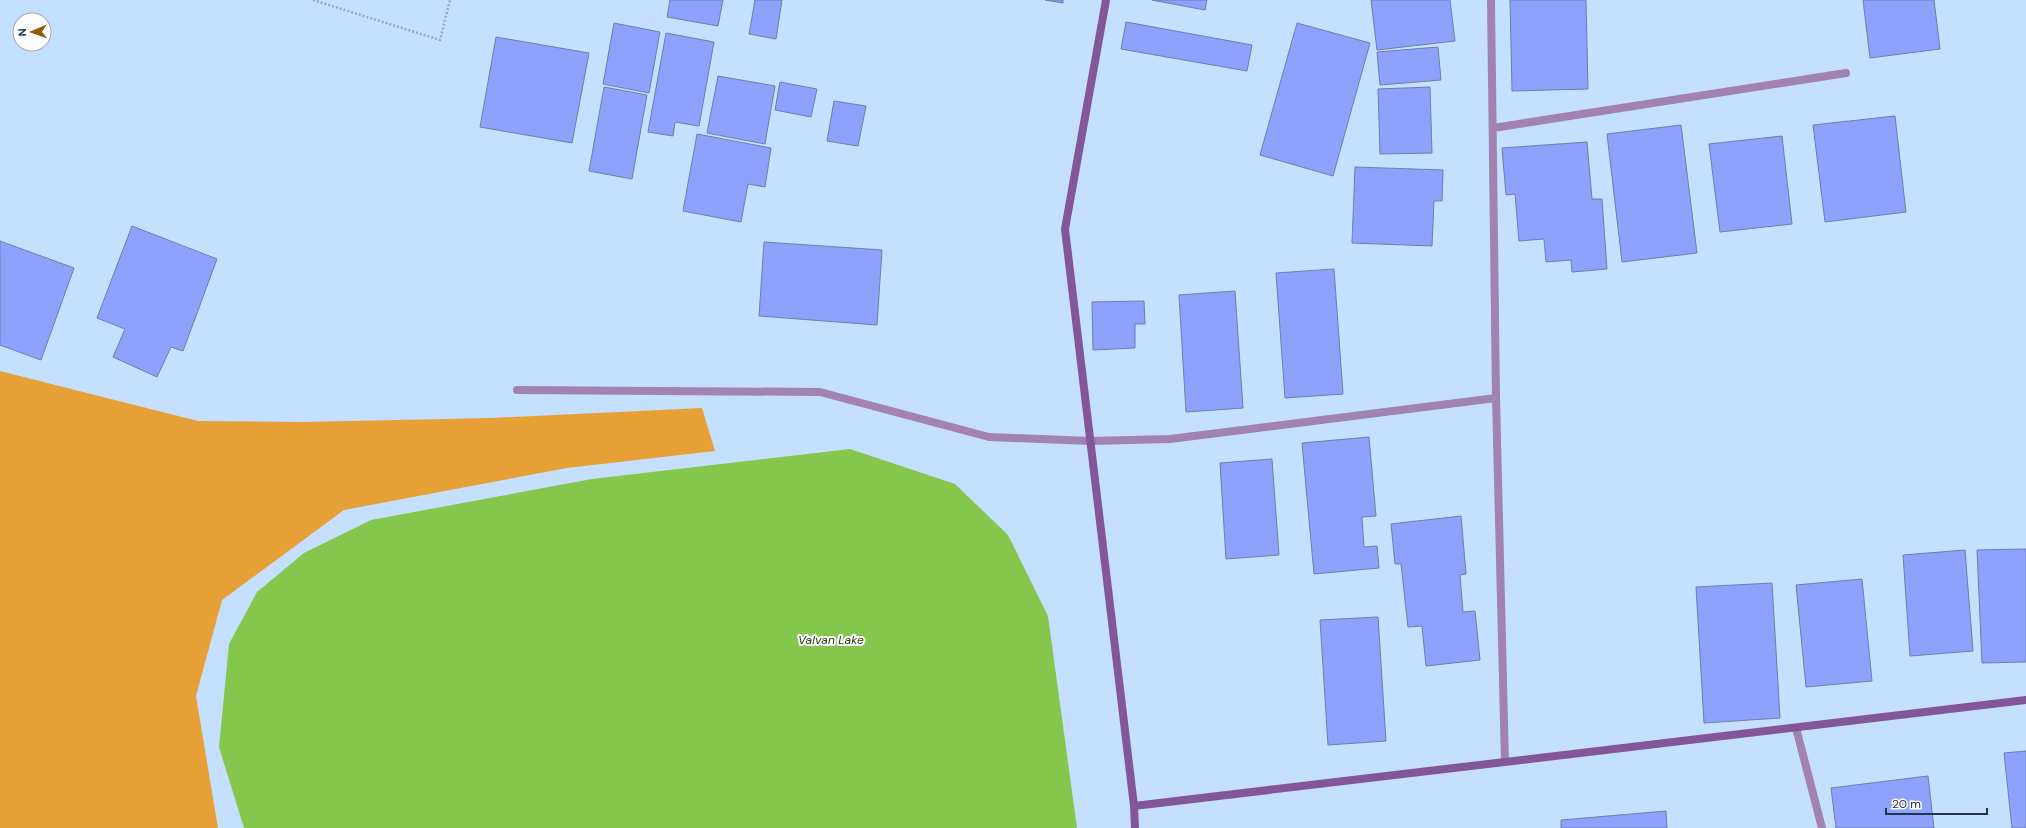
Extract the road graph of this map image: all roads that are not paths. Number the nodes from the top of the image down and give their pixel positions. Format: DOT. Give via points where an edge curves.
graph roads {
  1 [pos="1106,0"];
  2 [pos="1491,0"];
  3 [pos="1846,73"];
  4 [pos="1493,128"];
  5 [pos="517,390"];
  6 [pos="1496,398"];
  7 [pos="1090,441"];
  8 [pos="2026,700"];
  9 [pos="1796,728"];
  10 [pos="1505,762"];
  11 [pos="1134,806"];
  12 [pos="1135,828"];
  13 [pos="1822,828"];
  1 -- 7 [label="street" via="1065,230"];
  2 -- 4 [label="street"];
  3 -- 4 [label="street"];
  4 -- 6 [label="street"];
  5 -- 7 [label="street" via="820,392 989,437"];
  6 -- 7 [label="street" via="1170,439"];
  6 -- 10 [label="street"];
  7 -- 11 [label="street"];
  8 -- 9 [label="street"];
  9 -- 10 [label="street"];
  9 -- 13 [label="street"];
  10 -- 11 [label="street"];
  11 -- 12 [label="street"];
}
